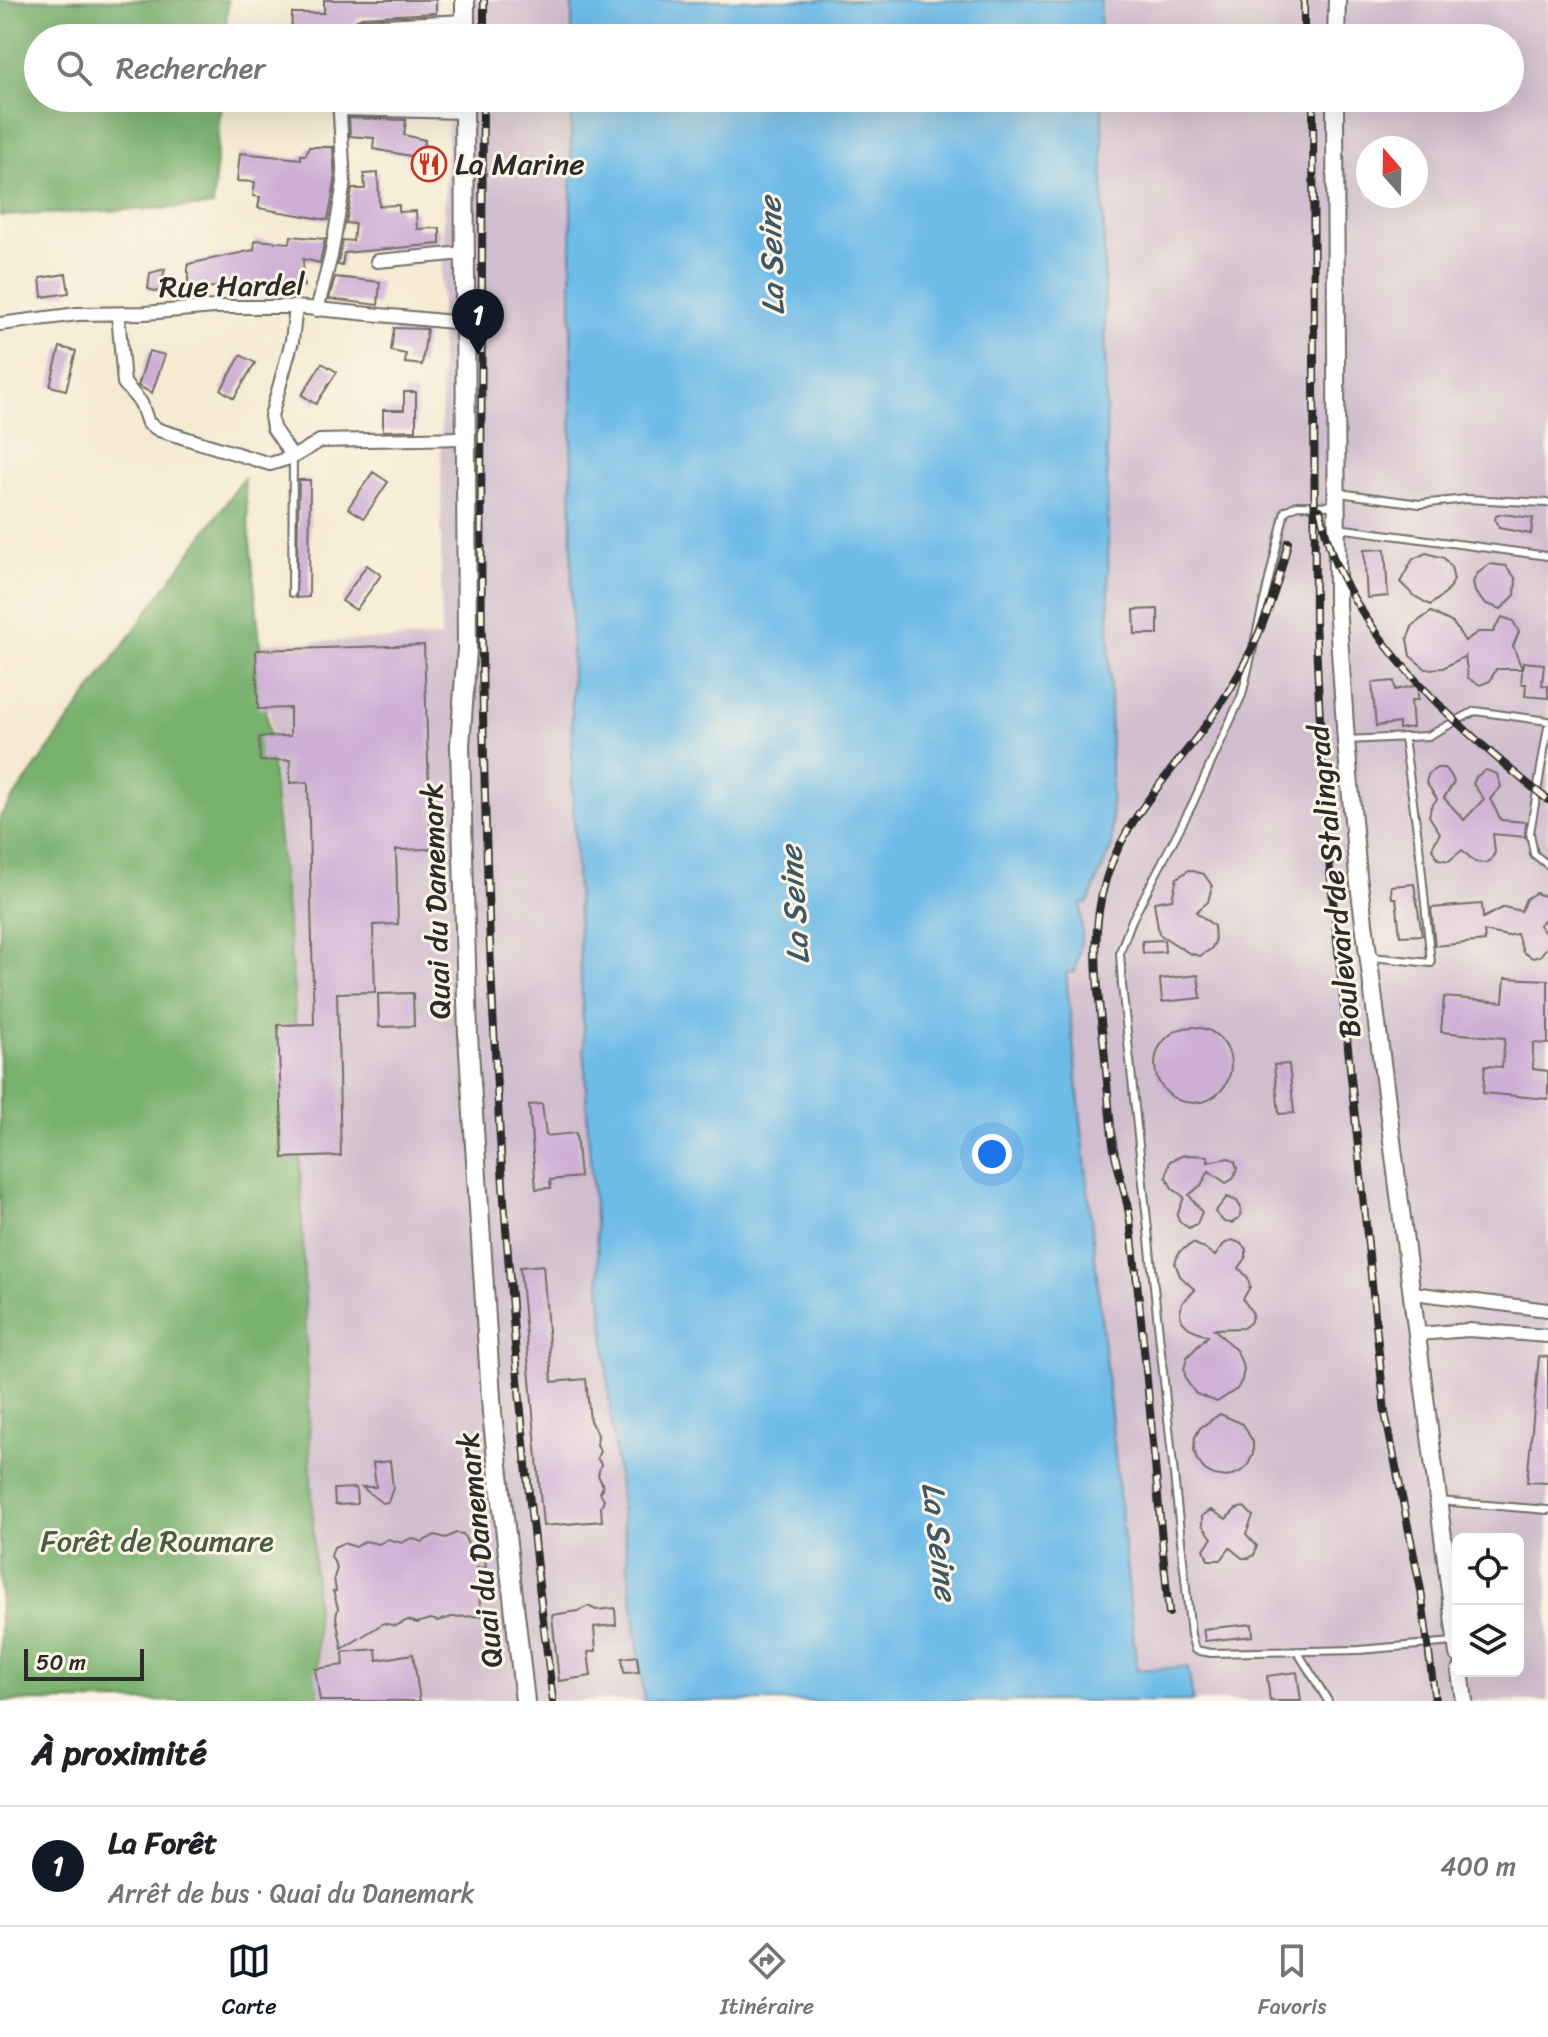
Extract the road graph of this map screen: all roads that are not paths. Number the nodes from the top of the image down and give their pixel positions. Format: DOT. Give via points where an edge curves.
graph roads {
  1 [pos="465,0"];
  2 [pos="1337,0"];
  3 [pos="465,24"];
  4 [pos="1336,24"];
  5 [pos="340,112"];
  6 [pos="464,112"];
  7 [pos="1335,112"];
  8 [pos="464,253"];
  9 [pos="377,261"];
  10 [pos="296,307"];
  11 [pos="317,310"];
  12 [pos="118,314"];
  13 [pos="464,323"];
  14 [pos="0,324"];
  15 [pos="464,438"];
  16 [pos="293,457"];
  17 [pos="1336,499"];
  18 [pos="1548,503"];
  19 [pos="1336,527"];
  20 [pos="1548,556"];
  21 [pos="292,593"];
  22 [pos="1548,721"];
  23 [pos="1548,727"];
  24 [pos="1404,738"];
  25 [pos="1346,741"];
  26 [pos="1546,749"];
  27 [pos="1548,865"];
  28 [pos="1369,956"];
  29 [pos="1413,1293"];
  30 [pos="1548,1310"];
  31 [pos="1418,1334"];
  32 [pos="1548,1336"];
  33 [pos="1439,1501"];
  34 [pos="1548,1510"];
  35 [pos="1452,1607"];
  36 [pos="1452,1648"];
  37 [pos="1297,1651"];
  38 [pos="1461,1677"];
  39 [pos="525,1701"];
  40 [pos="1328,1701"];
  41 [pos="1464,1701"];
  1 -- 3 [label="main road"];
  2 -- 4 [label="street"];
  5 -- 11 [label="street" via="344,183"];
  6 -- 8 [label="main road, Quai du Danemark"];
  7 -- 17 [label="street, Boulevard de Stalingrad"];
  8 -- 9 [label="street"];
  8 -- 13 [label="main road, Quai du Danemark"];
  10 -- 11 [label="street, Rue Hardel"];
  10 -- 12 [label="street, Rue Hardel"];
  10 -- 16 [label="street" via="271,416"];
  11 -- 13 [label="street, Rue Hardel"];
  12 -- 14 [label="street, Rue Hardel"];
  12 -- 16 [label="street" via="124,383 141,403 148,423 270,464"];
  13 -- 15 [label="main road, Quai du Danemark"];
  15 -- 16 [label="street" via="320,441"];
  15 -- 39 [label="main road, Quai du Danemark" via="467,649 460,745 468,1035 492,1413"];
  16 -- 21 [label="lane"];
  17 -- 18 [label="lane"];
  17 -- 19 [label="street, Boulevard de Stalingrad"];
  17 -- 37 [label="lane" via="1285,511 1242,695 1120,952 1191,1635 1195,1650 1211,1653"];
  19 -- 20 [label="lane"];
  19 -- 25 [label="street, Boulevard de Stalingrad"];
  22 -- 24 [label="lane" via="1475,711 1428,736"];
  23 -- 26 [label="lane"];
  24 -- 25 [label="lane"];
  24 -- 28 [label="lane" via="1431,963"];
  25 -- 28 [label="street, Boulevard de Stalingrad"];
  26 -- 27 [label="lane" via="1530,833 1534,854"];
  28 -- 29 [label="street, Boulevard de Stalingrad"];
  29 -- 30 [label="street"];
  29 -- 31 [label="street, Boulevard de Stalingrad"];
  31 -- 32 [label="street" via="1469,1330"];
  31 -- 33 [label="street, Boulevard de Stalingrad"];
  33 -- 34 [label="lane"];
  33 -- 35 [label="street, Boulevard de Stalingrad"];
  36 -- 37 [label="lane"];
  37 -- 40 [label="lane"];
  38 -- 41 [label="street"];
}
